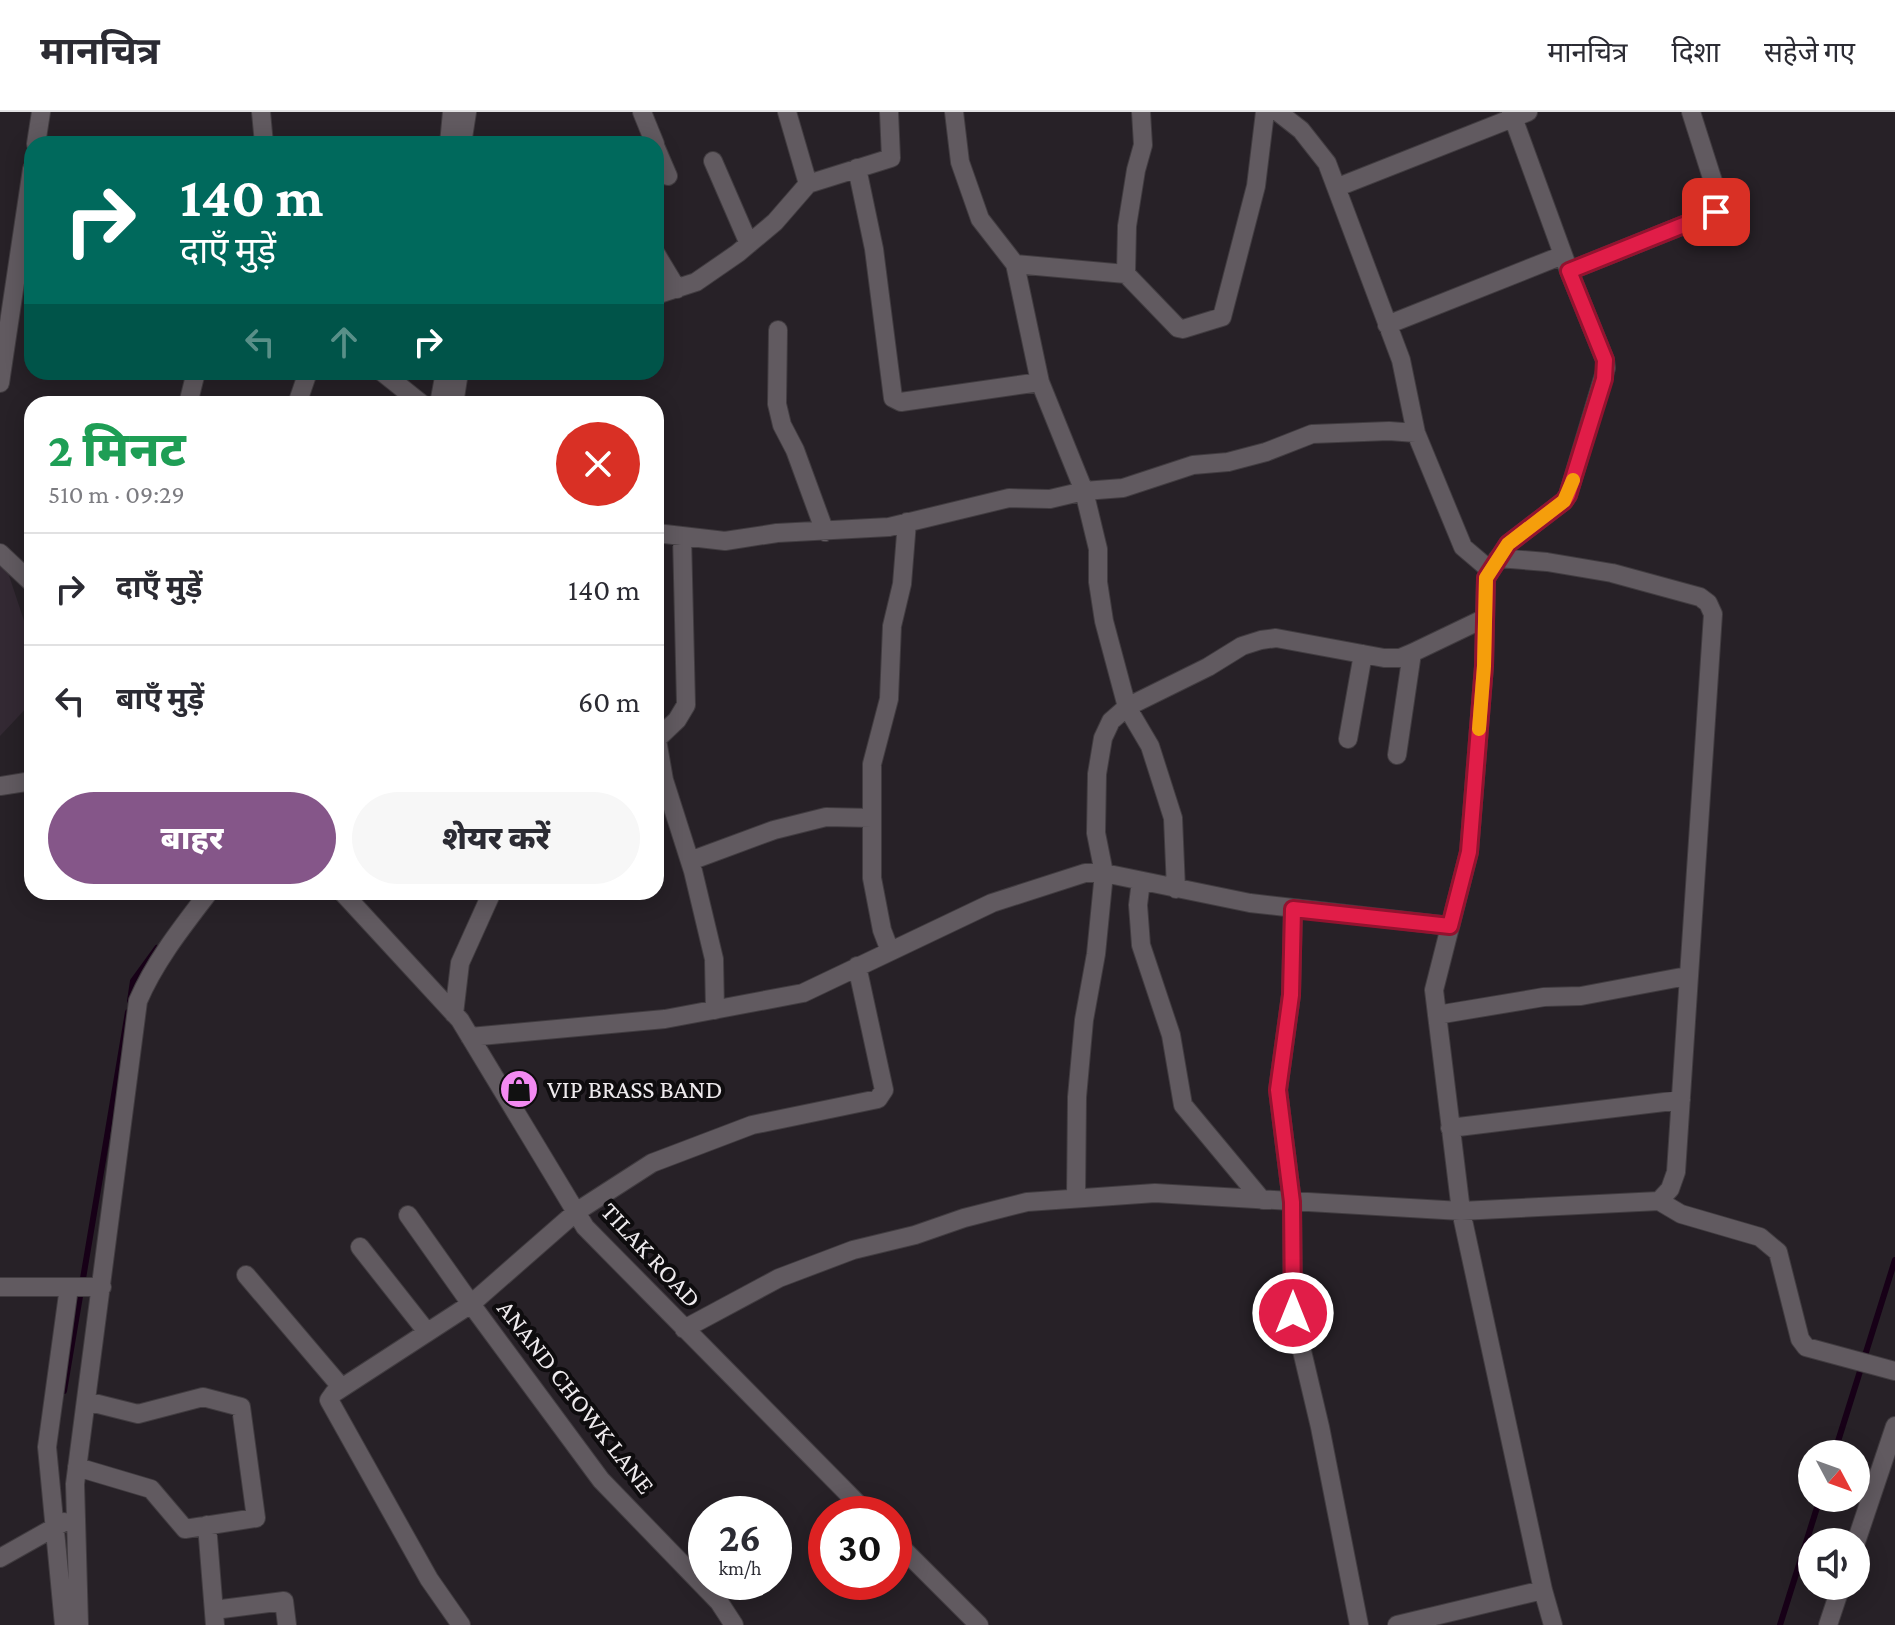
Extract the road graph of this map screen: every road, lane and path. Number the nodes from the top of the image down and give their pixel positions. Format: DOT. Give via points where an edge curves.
graph roads {
  1 [pos="41,112"];
  2 [pos="261,112"];
  3 [pos="452,112"];
  4 [pos="467,112"];
  5 [pos="642,112"];
  6 [pos="787,112"];
  7 [pos="889,112"];
  8 [pos="954,112"];
  9 [pos="1141,112"];
  10 [pos="1265,112"];
  11 [pos="1278,112"];
  12 [pos="1691,112"];
  13 [pos="1517,114"];
  14 [pos="37,136"];
  15 [pos="263,136"];
  16 [pos="450,136"];
  17 [pos="463,136"];
  18 [pos="651,136"];
  19 [pos="713,161"];
  20 [pos="664,167"];
  21 [pos="857,168"];
  22 [pos="668,176"];
  23 [pos="808,184"];
  24 [pos="1338,187"];
  25 [pos="24,222"];
  26 [pos="749,244"];
  27 [pos="1566,263"];
  28 [pos="1015,264"];
  29 [pos="664,267"];
  30 [pos="1126,274"];
  31 [pos="677,289"];
  32 [pos="664,293"];
  33 [pos="1387,325"];
  34 [pos="778,330"];
  35 [pos="392,380"];
  36 [pos="1040,382"];
  37 [pos="0,383"];
  38 [pos="412,396"];
  39 [pos="1416,433"];
  40 [pos="1084,491"];
  41 [pos="907,522"];
  42 [pos="825,532"];
  43 [pos="664,534"];
  44 [pos="682,536"];
  45 [pos="0,553"];
  46 [pos="1494,564"];
  47 [pos="24,576"];
  48 [pos="1485,618"];
  49 [pos="1412,653"];
  50 [pos="1363,654"];
  51 [pos="1127,707"];
  52 [pos="664,732"];
  53 [pos="1348,739"];
  54 [pos="1397,755"];
  55 [pos="664,780"];
  56 [pos="24,782"];
  57 [pos="0,786"];
  58 [pos="872,818"];
  59 [pos="690,861"];
  60 [pos="1104,873"];
  61 [pos="1141,881"];
  62 [pos="1176,889"];
  63 [pos="203,900"];
  64 [pos="349,900"];
  65 [pos="488,900"];
  66 [pos="1293,909"];
  67 [pos="1450,926"];
  68 [pos="890,951"];
  69 [pos="857,966"];
  70 [pos="1687,976"];
  71 [pos="715,1010"];
  72 [pos="454,1014"];
  73 [pos="1437,1015"];
  74 [pos="470,1037"];
  75 [pos="1681,1100"];
  76 [pos="1450,1128"];
  77 [pos="1076,1198"];
  78 [pos="1262,1200"];
  79 [pos="1659,1201"];
  80 [pos="1292,1202"];
  81 [pos="1461,1211"];
  82 [pos="576,1212"];
  83 [pos="408,1215"];
  84 [pos="360,1247"];
  85 [pos="246,1275"];
  86 [pos="0,1287"];
  87 [pos="69,1287"];
  88 [pos="102,1287"];
  89 [pos="471,1304"];
  90 [pos="684,1329"];
  91 [pos="427,1332"];
  92 [pos="1895,1371"];
  93 [pos="342,1388"];
  94 [pos="86,1401"];
  95 [pos="1895,1426"];
  96 [pos="77,1467"];
  97 [pos="850,1496"];
  98 [pos="76,1515"];
  99 [pos="207,1525"];
  100 [pos="55,1527"];
  101 [pos="1861,1528"];
  102 [pos="0,1558"];
  103 [pos="912,1558"];
  104 [pos="1543,1590"];
  105 [pos="1836,1600"];
  106 [pos="215,1617"];
  107 [pos="64,1625"];
  108 [pos="79,1625"];
  109 [pos="287,1625"];
  110 [pos="461,1625"];
  111 [pos="734,1625"];
  112 [pos="979,1625"];
  113 [pos="1359,1625"];
  114 [pos="1397,1625"];
  115 [pos="1553,1625"];
  116 [pos="1828,1625"];
  1 -- 14 [label="street"];
  2 -- 15 [label="street"];
  3 -- 16 [label="street"];
  4 -- 17 [label="street"];
  5 -- 18 [label="street"];
  6 -- 23 [label="street"];
  7 -- 21 [label="street" via="891,158"];
  8 -- 28 [label="street" via="960,162 980,219"];
  9 -- 30 [label="street" via="1143,145 1127,226"];
  10 -- 30 [label="street" via="1256,186 1222,317 1178,328"];
  11 -- 24 [label="street" via="1319,151"];
  12 -- 27 [label="street" via="1719,200 1716,212"];
  13 -- 24 [label="street"];
  13 -- 27 [label="street"];
  19 -- 26 [label="street"];
  20 -- 22 [label="street"];
  21 -- 23 [label="street"];
  21 -- 36 [label="street" via="874,249 893,398 901,402"];
  23 -- 26 [label="street"];
  24 -- 33 [label="street"];
  25 -- 37 [label="street"];
  26 -- 31 [label="street" via="696,282"];
  27 -- 33 [label="street"];
  27 -- 46 [label="street" via="1605,360 1604,379 1568,495 1508,544"];
  28 -- 30 [label="street"];
  28 -- 36 [label="street"];
  29 -- 31 [label="street"];
  31 -- 32 [label="street"];
  33 -- 39 [label="street" via="1401,360"];
  34 -- 42 [label="street" via="777,404"];
  35 -- 38 [label="street"];
  36 -- 40 [label="street"];
  39 -- 40 [label="street" via="1312,434 1228,462 1193,465 1123,488"];
  39 -- 46 [label="street" via="1463,547"];
  40 -- 41 [label="street" via="1050,499 1009,498"];
  40 -- 51 [label="street" via="1098,549 1104,621"];
  41 -- 42 [label="street"];
  41 -- 58 [label="street" via="892,626 889,699 872,764"];
  42 -- 44 [label="street" via="725,541"];
  43 -- 44 [label="street"];
  44 -- 52 [label="street" via="686,705"];
  45 -- 47 [label="street"];
  46 -- 48 [label="street" via="1486,578"];
  46 -- 70 [label="street" via="1547,562 1612,573 1708,603 1713,614"];
  48 -- 49 [label="street"];
  48 -- 67 [label="street" via="1469,852"];
  49 -- 50 [label="street" via="1400,658"];
  49 -- 54 [label="street"];
  50 -- 51 [label="street" via="1276,638 1261,640"];
  50 -- 53 [label="street"];
  51 -- 60 [label="street" via="1111,721 1103,738 1097,774 1096,833"];
  51 -- 62 [label="street" via="1150,746 1173,818"];
  55 -- 59 [label="street"];
  56 -- 57 [label="street"];
  58 -- 59 [label="street" via="826,817"];
  58 -- 68 [label="street" via="872,878"];
  59 -- 71 [label="street" via="714,959"];
  60 -- 61 [label="street"];
  60 -- 68 [label="street" via="1085,873 992,903"];
  60 -- 77 [label="street" via="1077,1097"];
  61 -- 62 [label="street"];
  61 -- 78 [label="street" via="1141,945 1171,1035 1183,1105"];
  62 -- 66 [label="street"];
  63 -- 88 [label="street" via="138,1001"];
  64 -- 72 [label="street, TILAK ROAD"];
  65 -- 72 [label="street" via="460,963"];
  66 -- 67 [label="street"];
  66 -- 80 [label="street" via="1291,995 1278,1090"];
  67 -- 73 [label="street" via="1434,990"];
  68 -- 69 [label="street"];
  69 -- 71 [label="street" via="803,993"];
  69 -- 82 [label="street, ANAND CHOWK LANE" via="884,1090 878,1099 738,1130 652,1163"];
  70 -- 73 [label="street"];
  70 -- 75 [label="street"];
  71 -- 74 [label="street"];
  72 -- 74 [label="street, TILAK ROAD"];
  73 -- 76 [label="street"];
  74 -- 82 [label="street, TILAK ROAD"];
  75 -- 76 [label="street"];
  75 -- 79 [label="street" via="1676,1172"];
  76 -- 81 [label="street"];
  77 -- 78 [label="street" via="1155,1193"];
  77 -- 90 [label="street" via="1027,1202 853,1250 779,1278"];
  78 -- 80 [label="street"];
  79 -- 81 [label="street"];
  79 -- 92 [label="street" via="1681,1214 1760,1237 1778,1252 1800,1339 1811,1350"];
  80 -- 81 [label="street"];
  80 -- 113 [label="street" via="1293,1313"];
  81 -- 104 [label="street"];
  82 -- 89 [label="street, ANAND CHOWK LANE"];
  82 -- 90 [label="street, TILAK ROAD"];
  83 -- 89 [label="street"];
  84 -- 91 [label="street"];
  85 -- 93 [label="street"];
  86 -- 87 [label="street"];
  87 -- 88 [label="street"];
  87 -- 100 [label="street" via="47,1447"];
  88 -- 94 [label="street"];
  89 -- 91 [label="street"];
  89 -- 111 [label="street, ANAND CHOWK LANE" via="601,1480 719,1602"];
  90 -- 97 [label="street, TILAK ROAD"];
  91 -- 93 [label="street"];
  93 -- 110 [label="street" via="329,1400 331,1407"];
  94 -- 96 [label="street"];
  94 -- 99 [label="street" via="138,1414 203,1397 241,1407 256,1518"];
  95 -- 101 [label="street"];
  96 -- 98 [label="street"];
  96 -- 99 [label="street" via="151,1489 185,1529"];
  98 -- 100 [label="street"];
  98 -- 108 [label="street"];
  99 -- 106 [label="street"];
  100 -- 102 [label="street"];
  100 -- 107 [label="street"];
  103 -- 112 [label="street"];
  104 -- 114 [label="street"];
  104 -- 115 [label="street"];
  105 -- 116 [label="street"];
  106 -- 109 [label="street" via="284,1601"];
}
